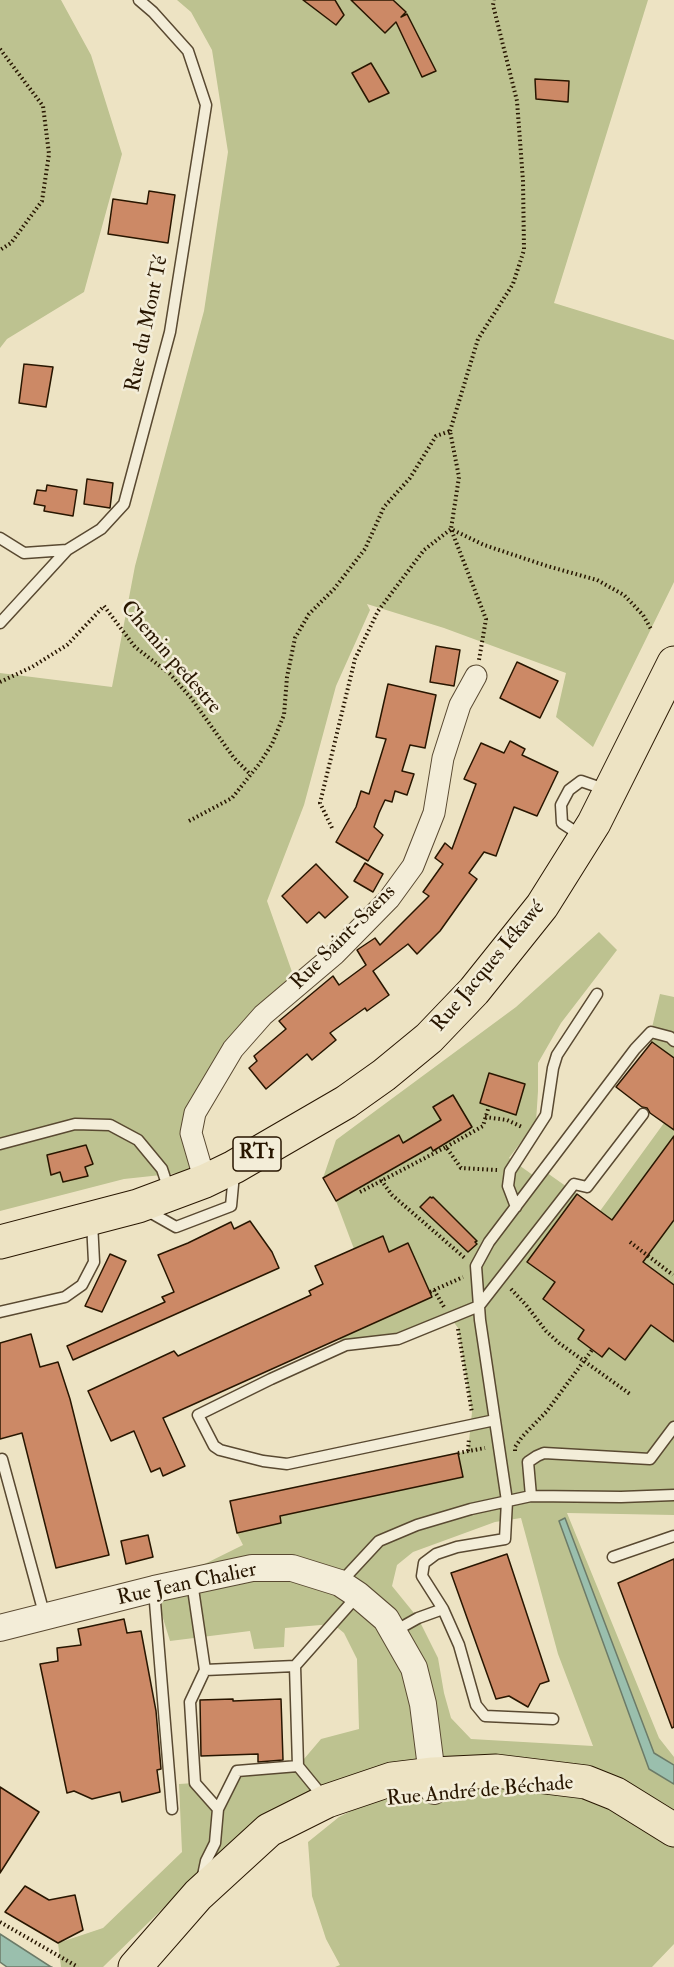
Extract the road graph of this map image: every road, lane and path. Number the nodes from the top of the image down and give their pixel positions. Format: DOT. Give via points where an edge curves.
graph roads {
  1 [pos="139,0"];
  2 [pos="494,0"];
  3 [pos="0,49"];
  4 [pos="0,250"];
  5 [pos="450,431"];
  6 [pos="451,529"];
  7 [pos="0,538"];
  8 [pos="67,549"];
  9 [pos="0,623"];
  10 [pos="651,629"];
  11 [pos="674,663"];
  12 [pos="476,676"];
  13 [pos="0,682"];
  14 [pos="251,775"];
  15 [pos="189,821"];
  16 [pos="332,828"];
  17 [pos="597,994"];
  18 [pos="674,1041"];
  19 [pos="489,1106"];
  20 [pos="643,1114"];
  21 [pos="485,1117"];
  22 [pos="528,1132"];
  23 [pos="0,1144"];
  24 [pos="446,1147"];
  25 [pos="234,1167"];
  26 [pos="510,1171"];
  27 [pos="381,1180"];
  28 [pos="205,1181"];
  29 [pos="360,1192"];
  30 [pos="171,1194"];
  31 [pos="138,1206"];
  32 [pos="516,1207"];
  33 [pos="91,1219"];
  34 [pos="0,1242"];
  35 [pos="630,1242"];
  36 [pos="476,1269"];
  37 [pos="673,1275"];
  38 [pos="501,1281"];
  39 [pos="518,1281"];
  40 [pos="511,1289"];
  41 [pos="480,1306"];
  42 [pos="0,1312"];
  43 [pos="450,1317"];
  44 [pos="592,1350"];
  45 [pos="584,1360"];
  46 [pos="630,1394"];
  47 [pos="495,1420"];
  48 [pos="470,1424"];
  49 [pos="674,1427"];
  50 [pos="468,1452"];
  51 [pos="516,1457"];
  52 [pos="2,1459"];
  53 [pos="674,1495"];
  54 [pos="531,1496"];
  55 [pos="507,1501"];
  56 [pos="674,1536"];
  57 [pos="612,1557"];
  58 [pos="192,1581"];
  59 [pos="154,1589"];
  60 [pos="349,1589"];
  61 [pos="443,1609"];
  62 [pos="45,1617"];
  63 [pos="0,1628"];
  64 [pos="393,1632"];
  65 [pos="296,1666"];
  66 [pos="205,1670"];
  67 [pos="553,1719"];
  68 [pos="298,1766"];
  69 [pos="434,1783"];
  70 [pos="327,1801"];
  71 [pos="172,1809"];
  72 [pos="218,1809"];
  73 [pos="674,1830"];
  74 [pos="198,1895"];
  75 [pos="0,1922"];
  76 [pos="78,1967"];
  77 [pos="135,1967"];
  78 [pos="140,1967"];
  1 -- 8 [label="lane, Rue du Mont Té" via="188,51 206,105 170,332 124,504 101,529"];
  2 -- 5 [label="path" via="516,101 524,250 513,284 478,339"];
  3 -- 4 [label="path" via="43,106 49,154 42,201 10,243"];
  5 -- 6 [label="path" via="459,477"];
  5 -- 14 [label="path" via="436,436 410,478 384,507 365,549 309,614 295,638 284,716 272,744"];
  6 -- 10 [label="path" via="484,545 597,580 624,595"];
  6 -- 12 [label="path" via="486,619"];
  6 -- 16 [label="path" via="424,550 378,611 355,659 320,803"];
  7 -- 8 [label="lane" via="24,553"];
  8 -- 9 [label="lane, Rue du Mont Té"];
  11 -- 25 [label="main road, Rue Jacques Iékawé / RT1" via="585,838 542,906 474,991 429,1038 384,1075 346,1102"];
  12 -- 28 [label="street, Rue Saint-Saens" via="460,705 443,759 434,813 413,866 389,899 351,938 263,1015 233,1048 195,1113 191,1133"];
  13 -- 14 [label="path, Chemin pedestre" via="67,645 104,606 135,647 170,674 191,698"];
  14 -- 15 [label="path" via="232,798"];
  17 -- 26 [label="lane" via="557,1055 546,1115"];
  18 -- 32 [label="lane" via="651,1032 635,1048"];
  19 -- 21 [label="path"];
  20 -- 38 [label="lane" via="587,1187 574,1184"];
  21 -- 22 [label="path" via="507,1120"];
  21 -- 24 [label="path" via="483,1126"];
  23 -- 30 [label="lane" via="75,1124 110,1125 138,1140 162,1169"];
  24 -- 26 [label="path" via="461,1168"];
  24 -- 27 [label="path"];
  25 -- 28 [label="main road, Rue Jacques Iékawé / RT1"];
  25 -- 31 [label="lane" via="231,1206 177,1227"];
  26 -- 32 [label="lane" via="508,1186"];
  27 -- 29 [label="path"];
  27 -- 36 [label="path" via="392,1195"];
  28 -- 30 [label="main road, Rue Jacques Iékawé / RT1"];
  30 -- 31 [label="main road, Rue Jacques Iékawé / RT1"];
  31 -- 33 [label="main road, Rue Jacques Iékawé / RT1"];
  32 -- 36 [label="lane" via="489,1242"];
  33 -- 34 [label="main road, Rue Jacques Iékawé / RT1"];
  33 -- 42 [label="lane" via="94,1262 82,1285 65,1297"];
  35 -- 37 [label="path"];
  36 -- 41 [label="lane"];
  36 -- 43 [label="path" via="432,1291"];
  38 -- 40 [label="path"];
  38 -- 41 [label="lane"];
  39 -- 40 [label="path"];
  40 -- 45 [label="path" via="546,1331"];
  41 -- 43 [label="lane"];
  41 -- 47 [label="lane"];
  43 -- 48 [label="path" via="458,1328 472,1412"];
  43 -- 48 [label="lane" via="398,1340 346,1345 198,1415 220,1450 287,1464"];
  44 -- 45 [label="path"];
  45 -- 46 [label="path"];
  45 -- 51 [label="path" via="547,1411 522,1437 515,1447"];
  47 -- 48 [label="lane"];
  47 -- 55 [label="lane"];
  48 -- 50 [label="path"];
  49 -- 54 [label="lane" via="650,1459 544,1453 537,1456 528,1462"];
  52 -- 62 [label="lane"];
  53 -- 54 [label="lane"];
  54 -- 55 [label="lane"];
  55 -- 60 [label="lane" via="417,1525 379,1541"];
  55 -- 61 [label="lane" via="506,1539 457,1547 424,1563 422,1575"];
  56 -- 57 [label="lane"];
  58 -- 59 [label="street, Rue Jean Chalier"];
  58 -- 60 [label="street, Rue Jean Chalier" via="252,1568 292,1568"];
  58 -- 66 [label="lane"];
  59 -- 62 [label="street, Rue Jean Chalier"];
  59 -- 71 [label="lane"];
  60 -- 64 [label="street" via="386,1619"];
  60 -- 65 [label="lane"];
  61 -- 64 [label="lane"];
  61 -- 67 [label="lane" via="459,1646 476,1705 485,1716"];
  62 -- 63 [label="street, Rue Jean Chalier"];
  64 -- 69 [label="street" via="414,1668"];
  65 -- 66 [label="lane"];
  65 -- 68 [label="lane"];
  66 -- 72 [label="lane" via="190,1702 195,1783"];
  68 -- 70 [label="lane"];
  68 -- 72 [label="lane" via="237,1771"];
  69 -- 70 [label="main road, Rue André de Béchade" via="392,1779"];
  69 -- 73 [label="main road, Rue André de Béchade" via="496,1771 586,1782 616,1794"];
  69 -- 78 [label="main road, Rue André de Béchade" via="367,1803 287,1843"];
  70 -- 74 [label="main road, Rue André de Béchade" via="269,1830"];
  72 -- 74 [label="lane" via="214,1843"];
  74 -- 77 [label="main road, Rue André de Béchade"];
  75 -- 76 [label="path"];
}
